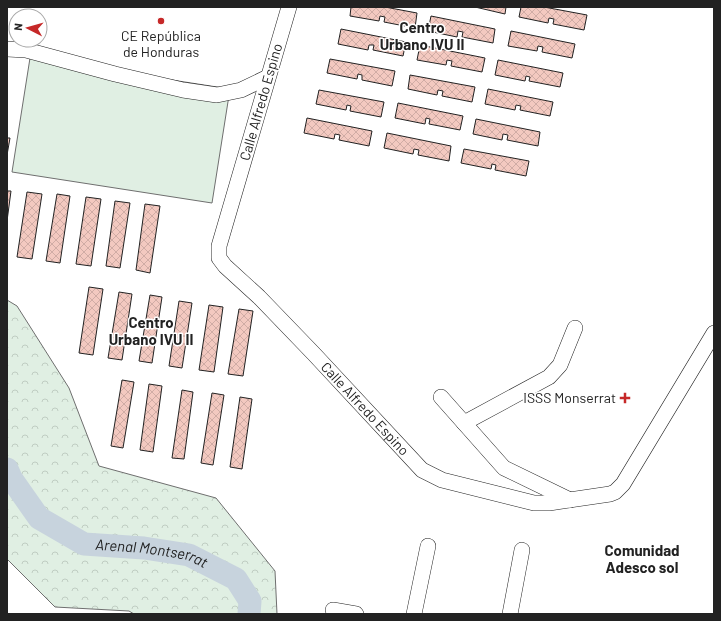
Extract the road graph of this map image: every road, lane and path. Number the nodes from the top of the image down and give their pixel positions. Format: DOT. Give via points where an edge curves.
graph roads {
  1 [pos="289,7"];
  2 [pos="7,49"];
  3 [pos="268,77"];
  4 [pos="575,328"];
  5 [pos="714,333"];
  6 [pos="440,397"];
  7 [pos="464,423"];
  8 [pos="570,500"];
  9 [pos="428,546"];
  10 [pos="522,550"];
  11 [pos="333,610"];
  12 [pos="356,614"];
  13 [pos="414,614"];
  14 [pos="510,614"];
  1 -- 3 [label="street, Calle Alfredo Espino"];
  2 -- 3 [label="street" via="26,50 115,74 217,95 241,90"];
  3 -- 8 [label="street, Calle Alfredo Espino" via="219,246 219,258 223,264 264,303 428,474 442,480 534,502"];
  4 -- 7 [label="street" via="560,365 549,377"];
  5 -- 8 [label="street, Calle Alfredo Espino" via="624,484 610,494"];
  6 -- 7 [label="street"];
  7 -- 8 [label="street" via="504,468"];
  9 -- 13 [label="street"];
  10 -- 14 [label="street"];
  11 -- 12 [label="street"];
}
